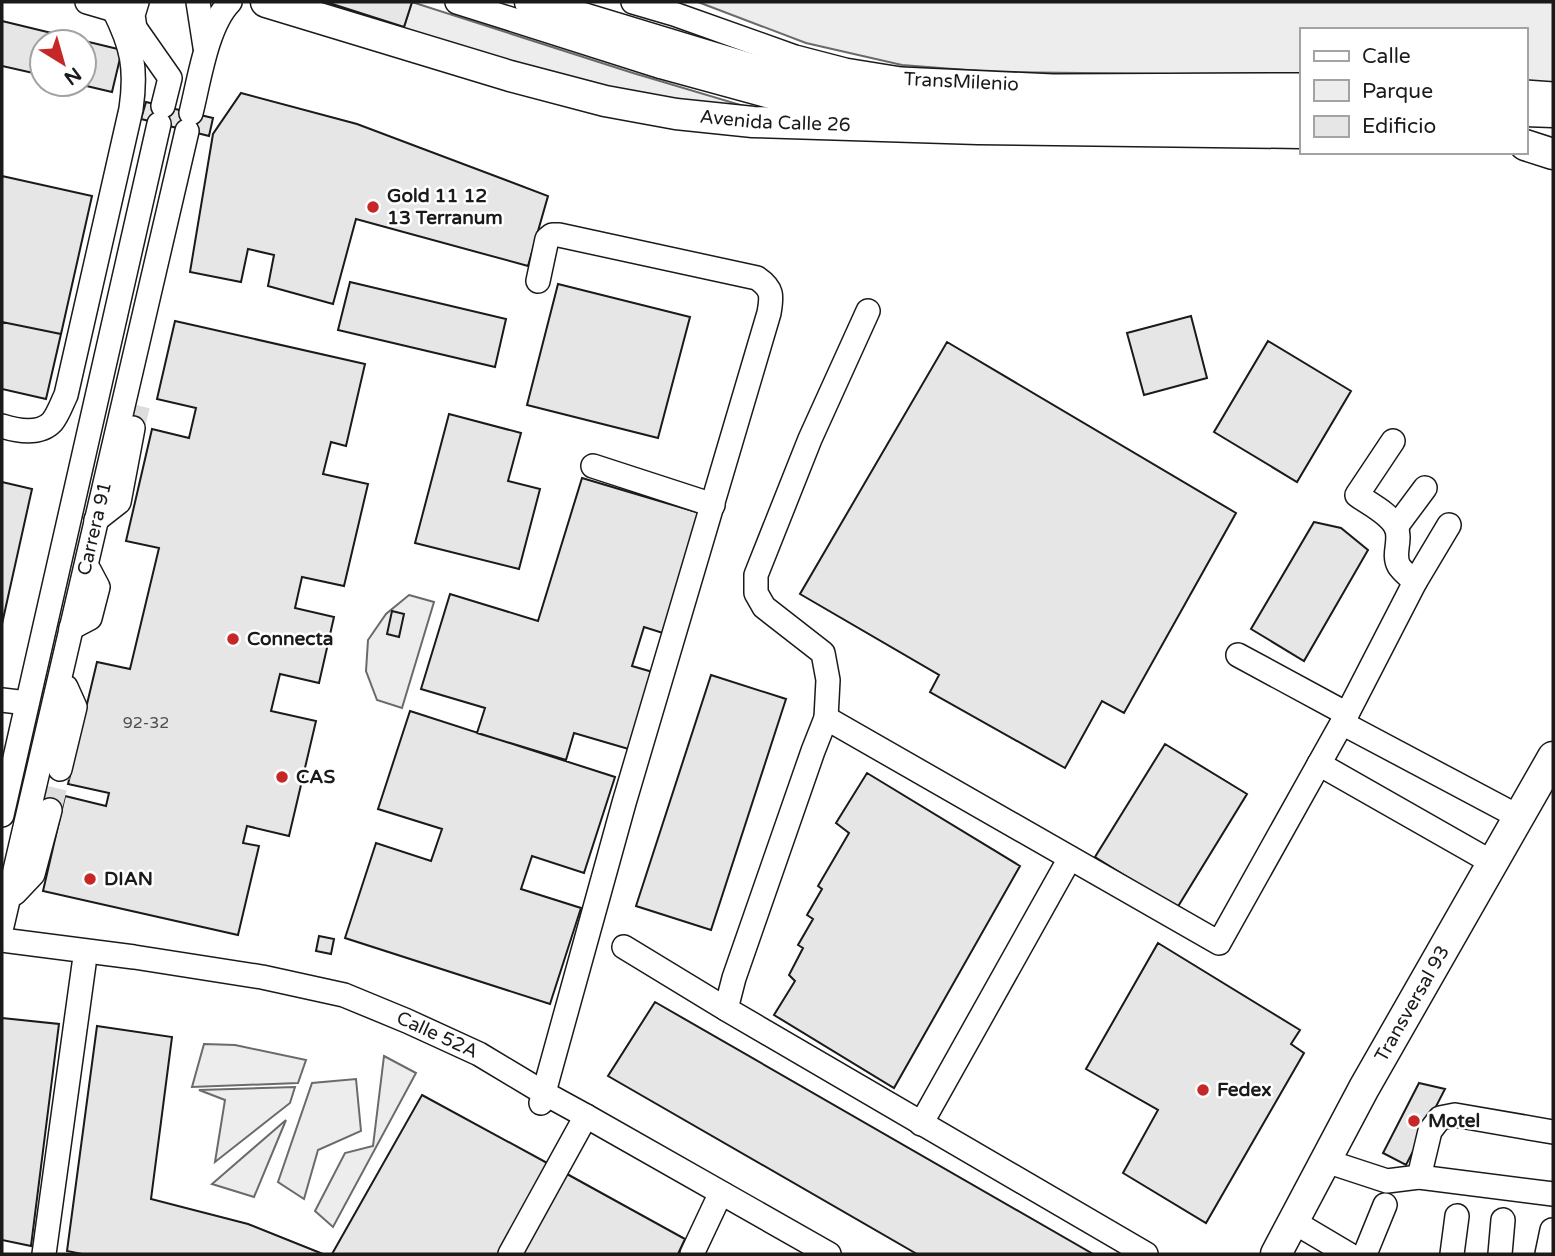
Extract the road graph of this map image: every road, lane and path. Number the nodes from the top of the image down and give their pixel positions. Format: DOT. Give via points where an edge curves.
graph roads {
  1 [pos="88,2"];
  2 [pos="198,2"];
  3 [pos="230,2"];
  4 [pos="266,2"];
  5 [pos="457,2"];
  6 [pos="530,2"];
  7 [pos="633,2"];
  8 [pos="128,9"];
  9 [pos="206,53"];
  10 [pos="170,78"];
  11 [pos="1300,85"];
  12 [pos="198,86"];
  13 [pos="1527,92"];
  14 [pos="1553,94"];
  15 [pos="1300,107"];
  16 [pos="1527,111"];
  17 [pos="1553,112"];
  18 [pos="978,129"];
  19 [pos="1300,134"];
  20 [pos="1527,138"];
  21 [pos="1553,138"];
  22 [pos="1527,146"];
  23 [pos="1553,154"];
  24 [pos="538,281"];
  25 [pos="868,311"];
  26 [pos="145,312"];
  27 [pos="141,395"];
  28 [pos="2,426"];
  29 [pos="133,428"];
  30 [pos="1393,442"];
  31 [pos="593,466"];
  32 [pos="1425,488"];
  33 [pos="713,505"];
  34 [pos="96,520"];
  35 [pos="1449,525"];
  36 [pos="1396,527"];
  37 [pos="1415,582"];
  38 [pos="1238,655"];
  39 [pos="59,684"];
  40 [pos="2,699"];
  41 [pos="27,703"];
  42 [pos="826,718"];
  43 [pos="1344,719"];
  44 [pos="1553,757"];
  45 [pos="1319,764"];
  46 [pos="60,769"];
  47 [pos="50,810"];
  48 [pos="2,815"];
  49 [pos="1519,817"];
  50 [pos="1070,858"];
  51 [pos="1493,863"];
  52 [pos="10,892"];
  53 [pos="2,926"];
  54 [pos="2,940"];
  55 [pos="624,947"];
  56 [pos="2,955"];
  57 [pos="84,964"];
  58 [pos="726,1009"];
  59 [pos="542,1098"];
  60 [pos="584,1121"];
  61 [pos="921,1124"];
  62 [pos="1553,1132"];
  63 [pos="1329,1155"];
  64 [pos="1408,1178"];
  65 [pos="1553,1194"];
  66 [pos="720,1198"];
  67 [pos="1385,1205"];
  68 [pos="1457,1216"];
  69 [pos="1503,1220"];
  70 [pos="1293,1222"];
  71 [pos="1552,1230"];
  72 [pos="44,1254"];
  73 [pos="510,1254"];
  74 [pos="692,1254"];
  75 [pos="807,1254"];
  76 [pos="829,1254"];
  77 [pos="1146,1254"];
  78 [pos="1276,1254"];
  79 [pos="1348,1254"];
  80 [pos="1365,1254"];
  81 [pos="1452,1254"];
  82 [pos="1500,1254"];
  83 [pos="1547,1254"];
  1 -- 8 [label="street"];
  2 -- 9 [label="street, Carrera 91"];
  3 -- 9 [label="street, Carrera 91" via="217,20"];
  4 -- 18 [label="main road, Avenida Calle 26" via="510,76 677,114 753,122"];
  5 -- 18 [label="street" via="772,97 890,119"];
  6 -- 15 [label="main road, Avenida Calle 26" via="794,82 890,100 988,106"];
  7 -- 11 [label="street, TransMilenio" via="795,57 901,79 1053,86"];
  8 -- 10 [label="street" via="135,28"];
  8 -- 28 [label="street" via="125,33 135,83 131,108 66,395 51,423 34,431"];
  9 -- 12 [label="street, Carrera 91"];
  10 -- 12 [label="street"];
  10 -- 41 [label="street, Carrera 91"];
  12 -- 26 [label="street, Carrera 91"];
  13 -- 14 [label="street"];
  16 -- 17 [label="main road"];
  18 -- 19 [label="main road, Avenida Calle 26"];
  20 -- 21 [label="main road"];
  22 -- 23 [label="main road"];
  24 -- 33 [label="street" via="544,246 552,235 766,283 769,313"];
  25 -- 42 [label="street" via="756,575 755,593 764,607 823,653 828,680"];
  26 -- 27 [label="street" via="153,347"];
  26 -- 34 [label="street, Carrera 91"];
  29 -- 34 [label="street" via="119,502"];
  30 -- 36 [label="street" via="1357,495"];
  31 -- 33 [label="street"];
  32 -- 36 [label="street"];
  33 -- 59 [label="street"];
  34 -- 39 [label="street, Carrera 91"];
  35 -- 37 [label="street"];
  36 -- 37 [label="street" via="1398,565"];
  37 -- 43 [label="street"];
  38 -- 43 [label="street"];
  39 -- 46 [label="street" via="66,687 75,707"];
  39 -- 52 [label="street, Carrera 91"];
  40 -- 41 [label="street"];
  41 -- 48 [label="street, Carrera 91"];
  42 -- 50 [label="street"];
  42 -- 58 [label="street"];
  43 -- 45 [label="street"];
  43 -- 49 [label="street"];
  44 -- 49 [label="main road, Transversal 93"];
  45 -- 50 [label="street" via="1219,943"];
  45 -- 51 [label="street"];
  47 -- 52 [label="street" via="33,874 15,893"];
  49 -- 51 [label="main road, Transversal 93"];
  50 -- 61 [label="street"];
  51 -- 63 [label="main road, Transversal 93"];
  52 -- 53 [label="street, Carrera 91"];
  54 -- 59 [label="street, Calle 52A" via="262,977 344,995 479,1054"];
  55 -- 58 [label="street"];
  56 -- 57 [label="street, Calle 52A"];
  57 -- 59 [label="street, Calle 52A" via="322,1001 407,1033"];
  57 -- 72 [label="street"];
  58 -- 61 [label="street"];
  59 -- 60 [label="street, Calle 52A"];
  60 -- 66 [label="street, Calle 52A"];
  60 -- 73 [label="street"];
  61 -- 77 [label="street"];
  62 -- 64 [label="street" via="1455,1115 1440,1118"];
  63 -- 64 [label="street"];
  63 -- 70 [label="main road, Transversal 93"];
  64 -- 65 [label="street"];
  66 -- 74 [label="street"];
  66 -- 75 [label="street, Calle 52A"];
  66 -- 76 [label="street, Calle 52A"];
  67 -- 80 [label="street"];
  68 -- 81 [label="street"];
  69 -- 82 [label="street"];
  70 -- 78 [label="main road, Transversal 93"];
  70 -- 79 [label="street"];
  71 -- 83 [label="street"];
}
